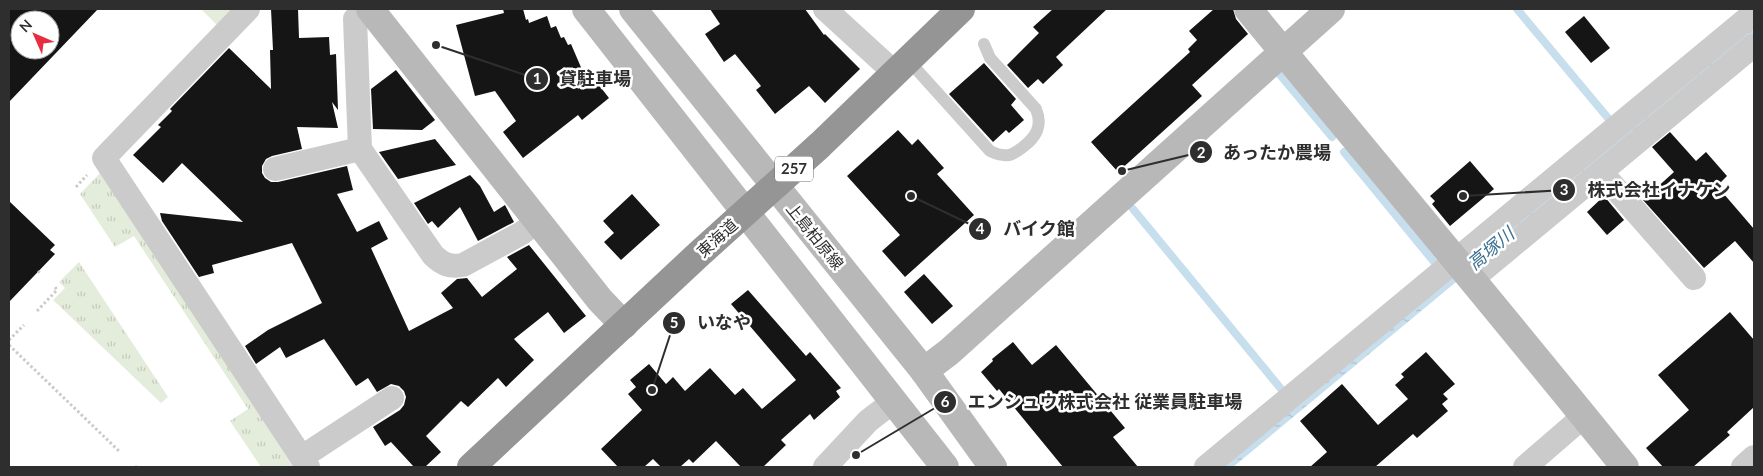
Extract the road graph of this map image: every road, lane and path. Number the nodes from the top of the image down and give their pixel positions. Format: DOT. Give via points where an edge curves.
graph roads {
  1 [pos="248,9"];
  2 [pos="369,9"];
  3 [pos="586,9"];
  4 [pos="633,9"];
  5 [pos="825,9"];
  6 [pos="961,9"];
  7 [pos="1248,9"];
  8 [pos="1331,9"];
  9 [pos="1754,13"];
  10 [pos="984,44"];
  11 [pos="1754,45"];
  12 [pos="1284,52"];
  13 [pos="901,67"];
  14 [pos="360,149"];
  15 [pos="275,169"];
  16 [pos="1600,172"];
  17 [pos="775,186"];
  18 [pos="746,212"];
  19 [pos="537,221"];
  20 [pos="1465,270"];
  21 [pos="1694,278"];
  22 [pos="54,287"];
  23 [pos="37,311"];
  24 [pos="24,325"];
  25 [pos="624,325"];
  26 [pos="9,340"];
  27 [pos="9,344"];
  28 [pos="924,371"];
  29 [pos="392,398"];
  30 [pos="894,401"];
  31 [pos="1584,416"];
  32 [pos="119,451"];
  33 [pos="1754,457"];
  34 [pos="305,462"];
  35 [pos="472,467"];
  36 [pos="825,467"];
  37 [pos="945,467"];
  38 [pos="993,467"];
  39 [pos="1206,467"];
  40 [pos="1525,467"];
  41 [pos="1625,467"];
  42 [pos="1743,467"];
  1 -- 34 [label="street" via="104,158"];
  2 -- 14 [label="street" via="355,19"];
  2 -- 19 [label="street"];
  3 -- 18 [label="street"];
  4 -- 17 [label="street, 上島柏原線"];
  5 -- 13 [label="street"];
  6 -- 13 [label="highway, 東海道 / 257"];
  7 -- 12 [label="street"];
  8 -- 12 [label="street"];
  9 -- 20 [label="street"];
  10 -- 13 [label="lane" via="990,58 1040,118 1035,136 1009,155 990,151"];
  11 -- 16 [label="street"];
  12 -- 20 [label="street"];
  12 -- 28 [label="street"];
  13 -- 17 [label="highway, 東海道 / 257"];
  14 -- 15 [label="street"];
  14 -- 19 [label="street" via="441,263 452,267 463,265 522,233"];
  16 -- 20 [label="street"];
  16 -- 21 [label="street"];
  17 -- 18 [label="highway, 東海道 / 257"];
  17 -- 28 [label="street, 上島柏原線"];
  18 -- 25 [label="highway, 東海道 / 257"];
  18 -- 30 [label="street"];
  19 -- 25 [label="street"];
  20 -- 31 [label="street"];
  20 -- 39 [label="street"];
  22 -- 23 [label="path" via="57,290"];
  24 -- 26 [label="path"];
  25 -- 35 [label="highway, 東海道 / 257"];
  27 -- 32 [label="path"];
  28 -- 38 [label="street, 上島柏原線"];
  29 -- 34 [label="street"];
  30 -- 36 [label="street" via="868,421"];
  30 -- 37 [label="street"];
  31 -- 40 [label="street"];
  31 -- 41 [label="street"];
  33 -- 42 [label="street"];
}
